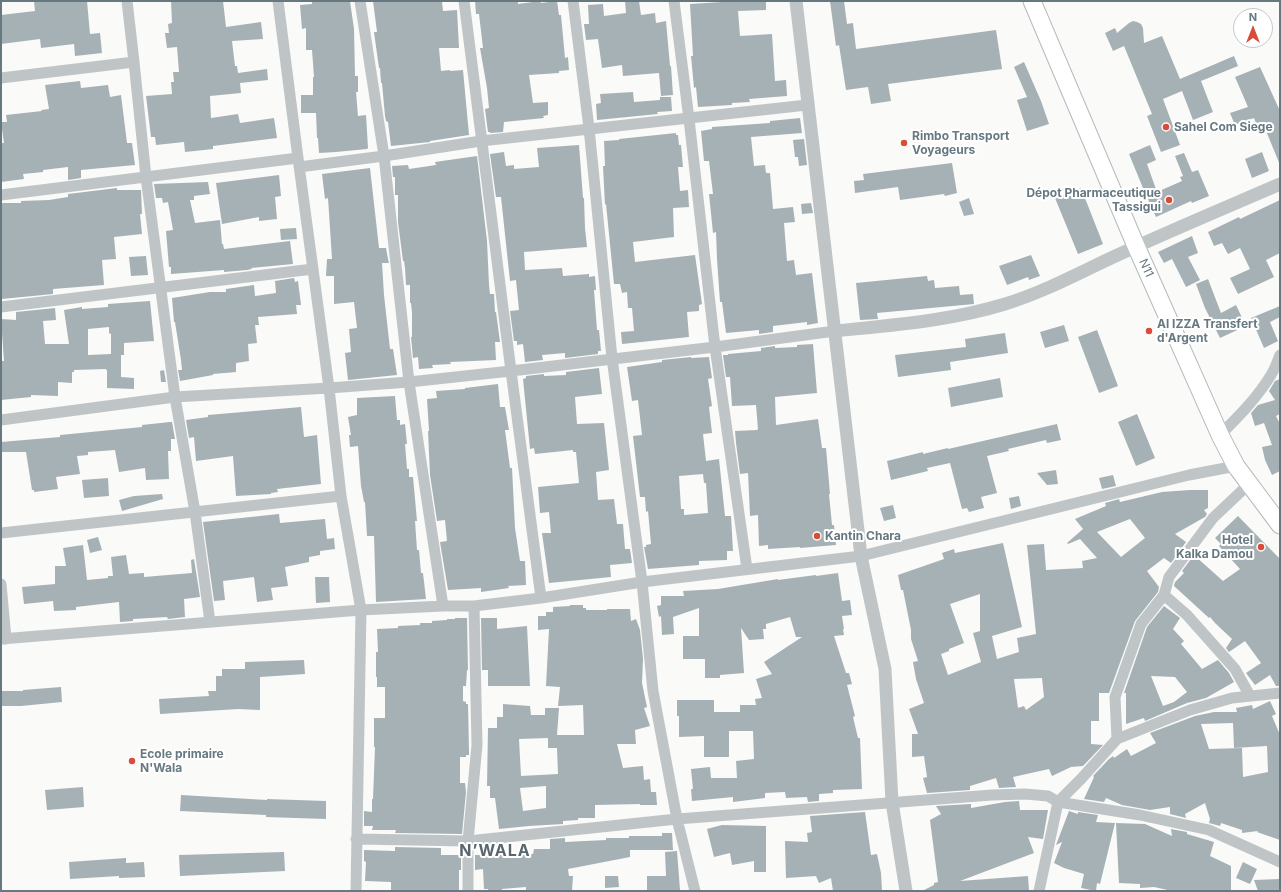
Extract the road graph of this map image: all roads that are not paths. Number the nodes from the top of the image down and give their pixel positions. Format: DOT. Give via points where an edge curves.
graph roads {
  1 [pos="126,1"];
  2 [pos="278,1"];
  3 [pos="360,1"];
  4 [pos="464,1"];
  5 [pos="573,1"];
  6 [pos="674,1"];
  7 [pos="796,1"];
  8 [pos="1032,1"];
  9 [pos="134,62"];
  10 [pos="1,78"];
  11 [pos="807,105"];
  12 [pos="689,119"];
  13 [pos="589,128"];
  14 [pos="481,141"];
  15 [pos="384,156"];
  16 [pos="298,162"];
  17 [pos="146,177"];
  18 [pos="1280,184"];
  19 [pos="1,195"];
  20 [pos="1136,246"];
  21 [pos="313,269"];
  22 [pos="162,288"];
  23 [pos="1,307"];
  24 [pos="835,331"];
  25 [pos="715,347"];
  26 [pos="1280,355"];
  27 [pos="612,358"];
  28 [pos="511,371"];
  29 [pos="409,382"];
  30 [pos="329,388"];
  31 [pos="175,397"];
  32 [pos="1,420"];
  33 [pos="1220,435"];
  34 [pos="1236,466"];
  35 [pos="1249,484"];
  36 [pos="341,496"];
  37 [pos="195,512"];
  38 [pos="1280,525"];
  39 [pos="1,533"];
  40 [pos="861,556"];
  41 [pos="747,569"];
  42 [pos="642,582"];
  43 [pos="1,584"];
  44 [pos="1164,595"];
  45 [pos="542,598"];
  46 [pos="442,606"];
  47 [pos="474,606"];
  48 [pos="361,610"];
  49 [pos="210,622"];
  50 [pos="4,639"];
  51 [pos="1280,693"];
  52 [pos="1250,696"];
  53 [pos="1117,739"];
  54 [pos="892,802"];
  55 [pos="1058,802"];
  56 [pos="677,819"];
  57 [pos="356,839"];
  58 [pos="468,841"];
  59 [pos="1280,862"];
  60 [pos="356,891"];
  61 [pos="468,891"];
  62 [pos="695,891"];
  63 [pos="906,891"];
  64 [pos="1039,891"];
  1 -- 9 [label="street"];
  2 -- 16 [label="street"];
  3 -- 15 [label="street"];
  4 -- 14 [label="street"];
  5 -- 13 [label="street"];
  6 -- 12 [label="street"];
  7 -- 11 [label="street"];
  8 -- 20 [label="main road, N11"];
  9 -- 10 [label="street"];
  9 -- 17 [label="street"];
  11 -- 12 [label="street"];
  11 -- 24 [label="street"];
  12 -- 13 [label="street"];
  12 -- 25 [label="street"];
  13 -- 14 [label="street"];
  13 -- 27 [label="street"];
  14 -- 15 [label="street"];
  14 -- 28 [label="street"];
  15 -- 16 [label="street"];
  15 -- 29 [label="street"];
  16 -- 17 [label="street"];
  16 -- 21 [label="street"];
  17 -- 19 [label="street"];
  17 -- 22 [label="street"];
  18 -- 20 [label="street"];
  20 -- 24 [label="street" via="1006,304 948,318"];
  20 -- 33 [label="main road, N11"];
  21 -- 22 [label="street"];
  21 -- 30 [label="street"];
  22 -- 23 [label="street"];
  22 -- 31 [label="street"];
  24 -- 25 [label="street"];
  24 -- 40 [label="street"];
  25 -- 27 [label="street"];
  25 -- 41 [label="street"];
  26 -- 33 [label="street" via="1272,374 1257,396"];
  27 -- 28 [label="street"];
  27 -- 42 [label="street"];
  28 -- 29 [label="street"];
  28 -- 45 [label="street"];
  29 -- 30 [label="street"];
  29 -- 46 [label="street"];
  30 -- 31 [label="street"];
  30 -- 36 [label="street"];
  31 -- 32 [label="street"];
  31 -- 37 [label="street"];
  33 -- 34 [label="main road, N11"];
  34 -- 35 [label="main road, N11"];
  34 -- 40 [label="street" via="1189,475"];
  35 -- 38 [label="main road, N11"];
  35 -- 44 [label="street" via="1213,518 1169,577"];
  36 -- 37 [label="street"];
  36 -- 48 [label="street"];
  37 -- 39 [label="street"];
  37 -- 49 [label="street"];
  40 -- 41 [label="street"];
  40 -- 54 [label="street" via="886,669"];
  41 -- 42 [label="street"];
  42 -- 45 [label="street"];
  42 -- 56 [label="street" via="653,691"];
  43 -- 50 [label="street"];
  44 -- 52 [label="street" via="1187,615 1236,669"];
  44 -- 53 [label="street" via="1141,624 1115,697"];
  45 -- 47 [label="street"];
  46 -- 47 [label="street"];
  46 -- 48 [label="street"];
  47 -- 58 [label="street" via="477,745"];
  48 -- 49 [label="street"];
  48 -- 57 [label="street"];
  49 -- 50 [label="street"];
  51 -- 52 [label="street"];
  52 -- 53 [label="street" via="1232,698 1190,710"];
  53 -- 55 [label="street"];
  54 -- 55 [label="street" via="1025,794 1048,796"];
  54 -- 56 [label="street"];
  54 -- 63 [label="street"];
  55 -- 59 [label="street" via="1140,815 1209,830"];
  55 -- 64 [label="street"];
  56 -- 58 [label="street"];
  56 -- 62 [label="street"];
  57 -- 58 [label="street"];
  57 -- 60 [label="street"];
  58 -- 61 [label="street"];
}
